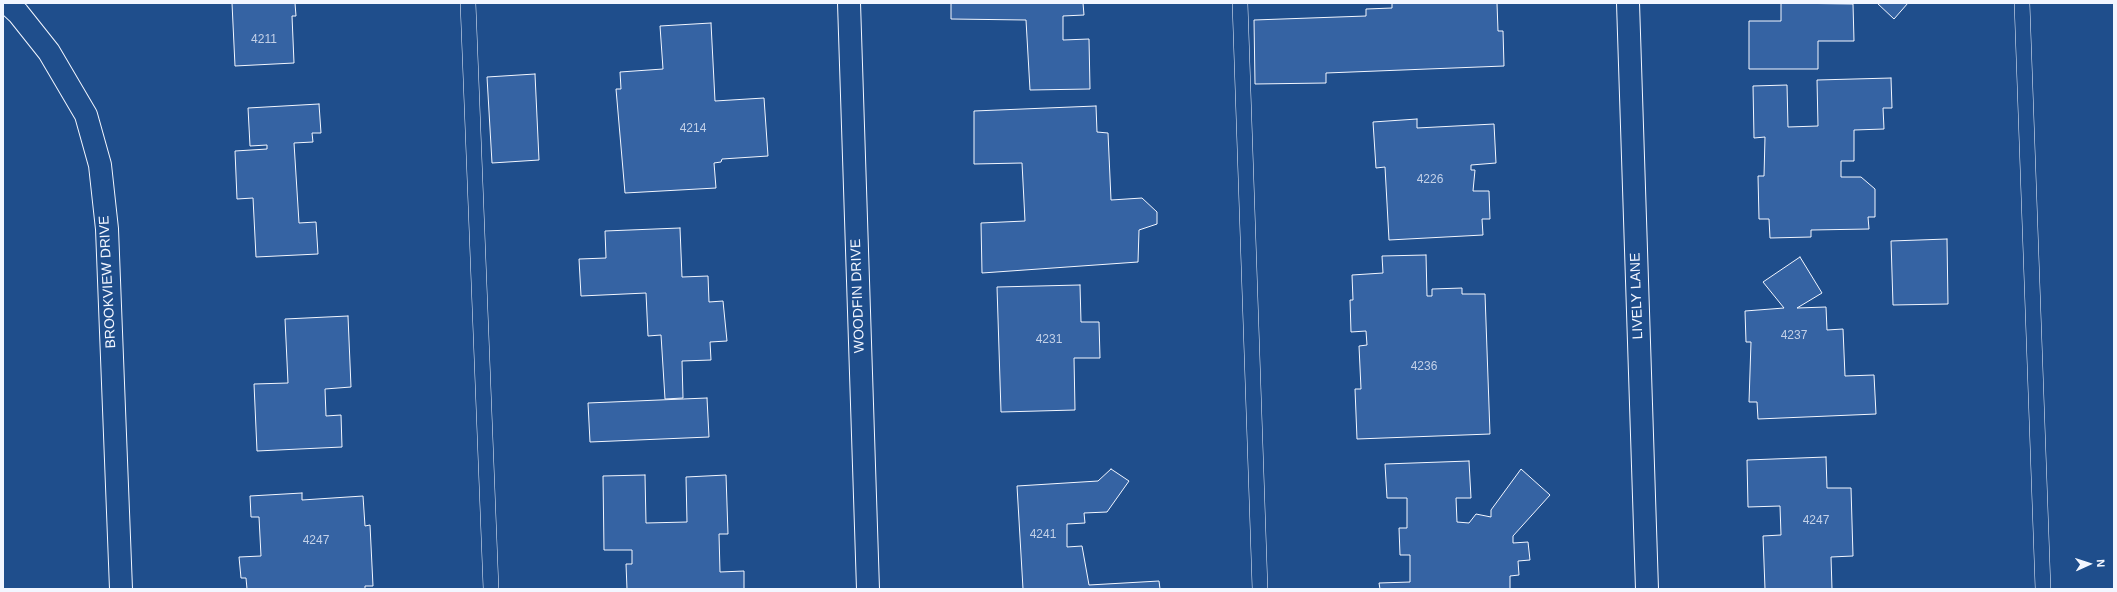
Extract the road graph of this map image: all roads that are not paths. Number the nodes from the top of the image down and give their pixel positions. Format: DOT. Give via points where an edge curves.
graph roads {
  1 [pos="7,3"];
  2 [pos="468,3"];
  3 [pos="849,3"];
  4 [pos="1240,3"];
  5 [pos="1628,3"];
  6 [pos="2022,3"];
  7 [pos="121,589"];
  8 [pos="491,589"];
  9 [pos="868,589"];
  10 [pos="1260,589"];
  11 [pos="1647,589"];
  12 [pos="2043,589"];
  1 -- 7 [label="street, BROOKVIEW DRIVE" via="49,52 86,115 100,165 107,229"];
  2 -- 8 [label="lane"];
  3 -- 9 [label="street, WOODFIN DRIVE"];
  4 -- 10 [label="lane"];
  5 -- 11 [label="street, LIVELY LANE"];
  6 -- 12 [label="lane"];
}
